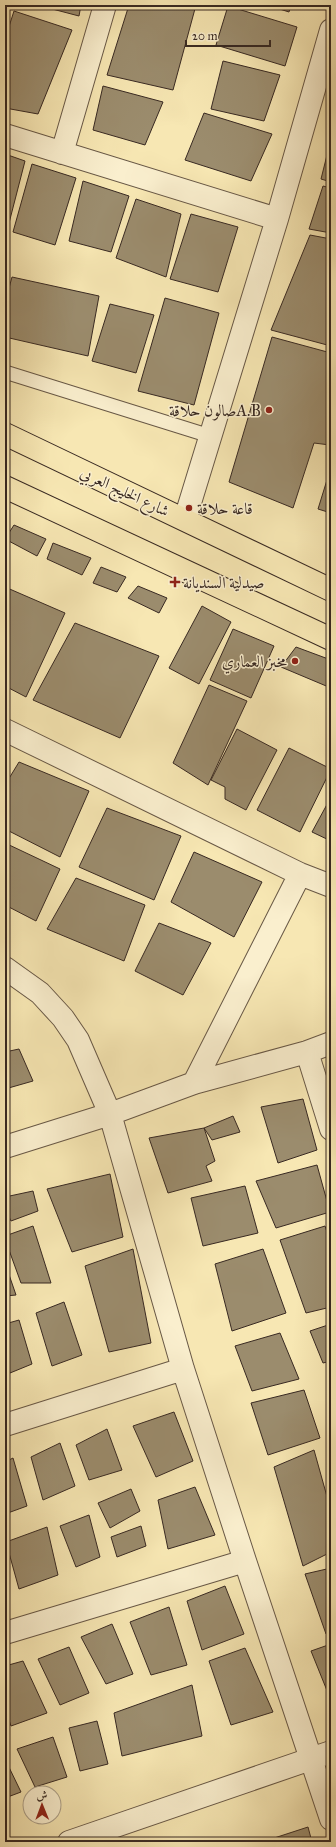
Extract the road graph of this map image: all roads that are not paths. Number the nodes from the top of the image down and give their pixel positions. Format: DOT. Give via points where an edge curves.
graph roads {
  1 [pos="105,5"];
  2 [pos="331,30"];
  3 [pos="5,135"];
  4 [pos="62,153"];
  5 [pos="278,219"];
  6 [pos="5,372"];
  7 [pos="5,434"];
  8 [pos="210,436"];
  9 [pos="5,487"];
  10 [pos="184,519"];
  11 [pos="331,590"];
  12 [pos="331,639"];
  13 [pos="5,730"];
  14 [pos="300,874"];
  15 [pos="331,886"];
  16 [pos="5,968"];
  17 [pos="331,1043"];
  18 [pos="307,1052"];
  19 [pos="194,1083"];
  20 [pos="110,1114"];
  21 [pos="331,1129"];
  22 [pos="5,1147"];
  23 [pos="183,1369"];
  24 [pos="5,1425"];
  25 [pos="245,1562"];
  26 [pos="5,1633"];
  27 [pos="331,1752"];
  28 [pos="311,1759"];
  29 [pos="331,1819"];
  30 [pos="69,1842"];
  1 -- 4 [label="street"];
  2 -- 5 [label="street"];
  3 -- 4 [label="street"];
  4 -- 5 [label="street"];
  5 -- 8 [label="street"];
  6 -- 8 [label="lane"];
  7 -- 10 [label="main road, شارع الخليج العربي"];
  8 -- 10 [label="street"];
  9 -- 12 [label="main road"];
  10 -- 11 [label="main road, شارع الخليج العربي"];
  13 -- 14 [label="street"];
  14 -- 15 [label="street"];
  14 -- 19 [label="street"];
  16 -- 20 [label="street" via="40,993 78,1040"];
  17 -- 18 [label="street"];
  18 -- 19 [label="street"];
  18 -- 21 [label="street"];
  19 -- 20 [label="street"];
  20 -- 22 [label="street"];
  20 -- 23 [label="street"];
  23 -- 24 [label="street"];
  23 -- 25 [label="street"];
  25 -- 26 [label="street"];
  25 -- 28 [label="street"];
  27 -- 28 [label="street"];
  28 -- 29 [label="street"];
  28 -- 30 [label="street"];
}
